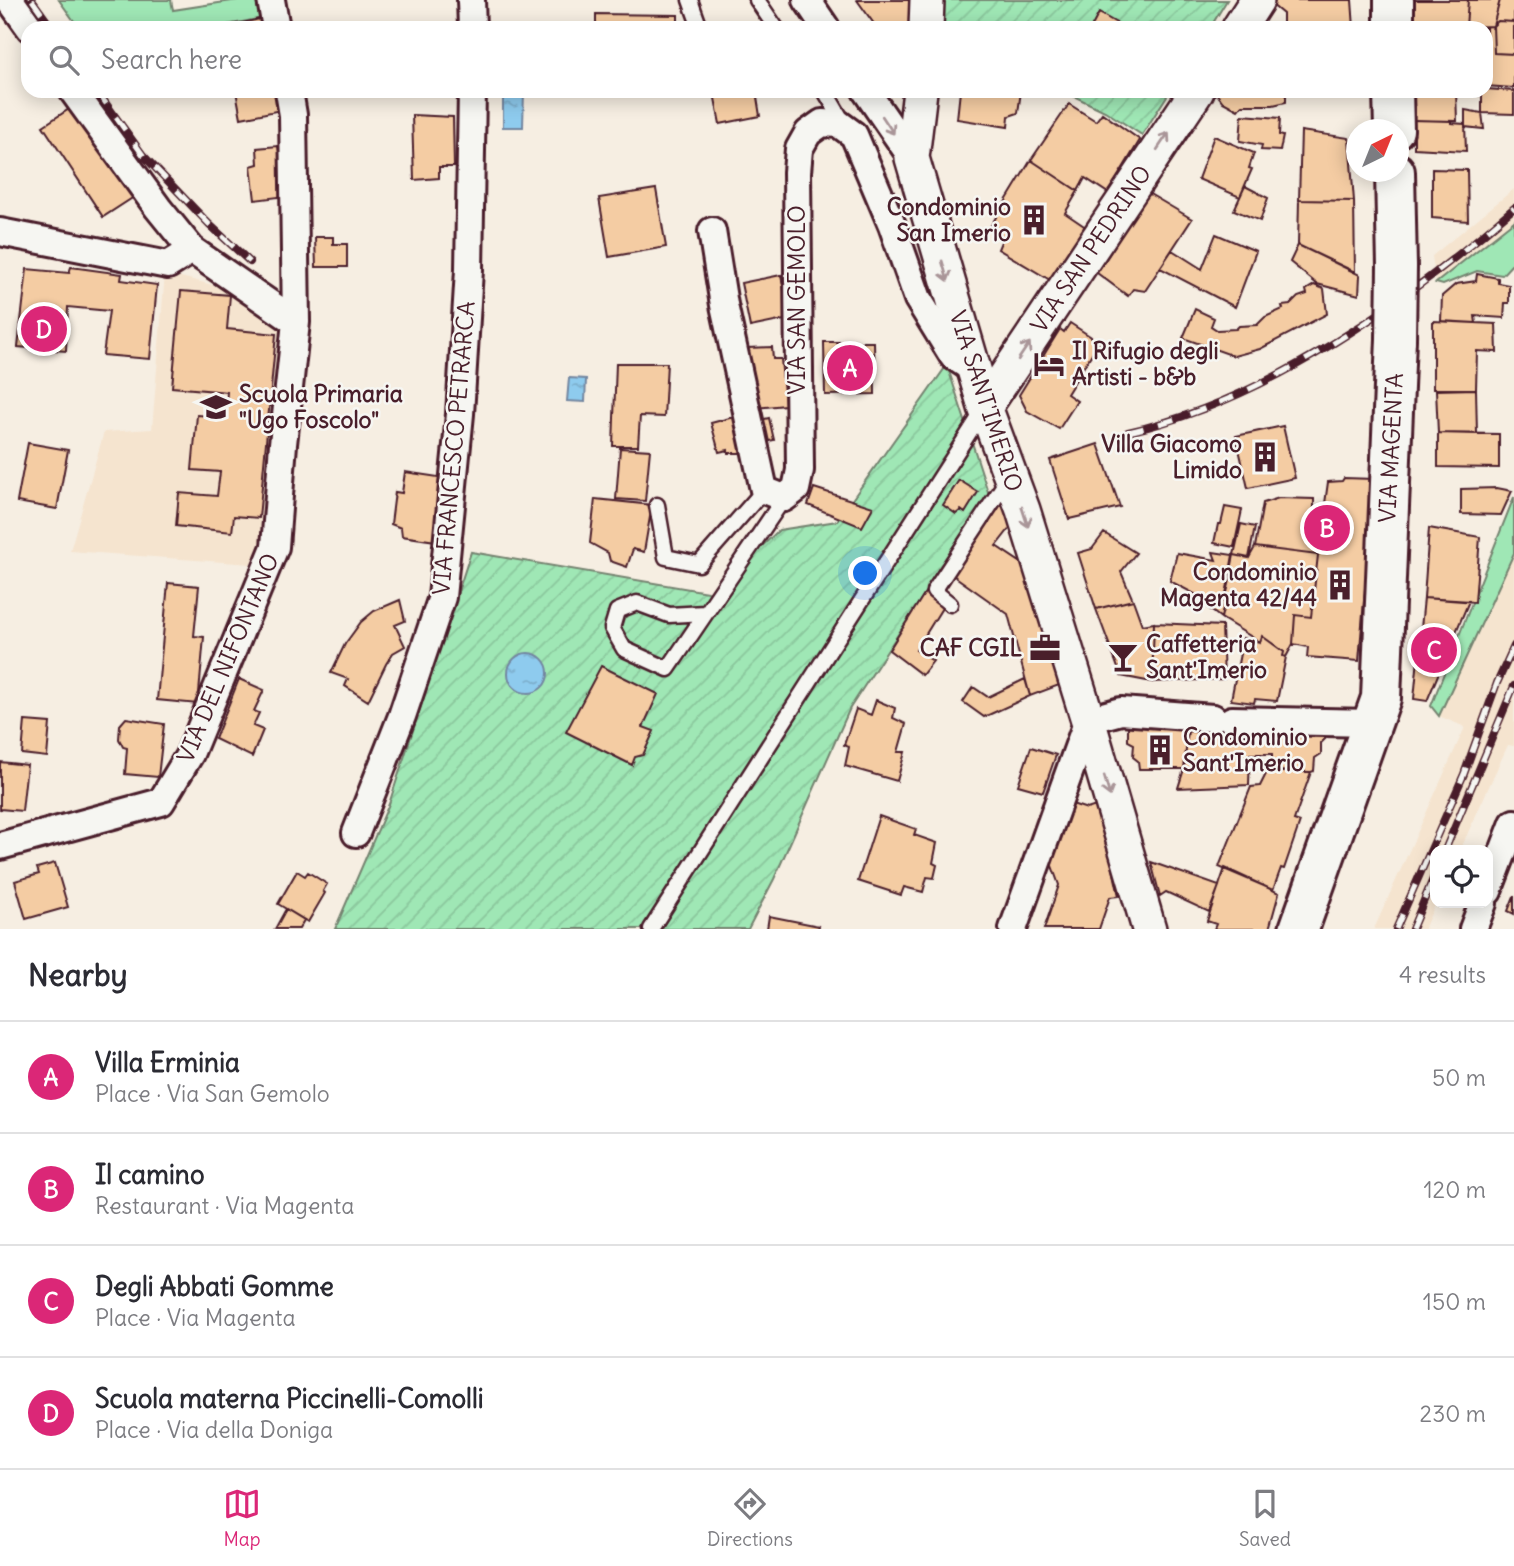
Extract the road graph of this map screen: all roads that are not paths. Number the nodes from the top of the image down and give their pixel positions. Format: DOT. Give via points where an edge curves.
graph roads {
  1 [pos="10,0"];
  2 [pos="271,0"];
  3 [pos="471,0"];
  4 [pos="690,0"];
  5 [pos="757,0"];
  6 [pos="807,0"];
  7 [pos="928,0"];
  8 [pos="1257,0"];
  9 [pos="1394,0"];
  10 [pos="25,21"];
  11 [pos="275,21"];
  12 [pos="472,21"];
  13 [pos="698,21"];
  14 [pos="771,21"];
  15 [pos="821,21"];
  16 [pos="926,21"];
  17 [pos="1244,21"];
  18 [pos="1394,21"];
  19 [pos="79,98"];
  20 [pos="290,98"];
  21 [pos="472,98"];
  22 [pos="829,98"];
  23 [pos="871,98"];
  24 [pos="919,98"];
  25 [pos="1192,98"];
  26 [pos="1393,98"];
  27 [pos="1394,119"];
  28 [pos="847,128"];
  29 [pos="912,158"];
  30 [pos="1395,182"];
  31 [pos="712,231"];
  32 [pos="0,232"];
  33 [pos="192,250"];
  34 [pos="296,322"];
  35 [pos="974,370"];
  36 [pos="985,407"];
  37 [pos="1010,476"];
  38 [pos="774,494"];
  39 [pos="657,505"];
  40 [pos="950,604"];
  41 [pos="705,613"];
  42 [pos="1088,720"];
  43 [pos="1373,723"];
  44 [pos="1514,823"];
  45 [pos="356,833"];
  46 [pos="0,846"];
  47 [pos="1493,878"];
  48 [pos="1481,908"];
  49 [pos="651,929"];
  50 [pos="1013,929"];
  51 [pos="1149,929"];
  52 [pos="1299,929"];
  53 [pos="1473,929"];
  1 -- 10 [label="street"];
  2 -- 11 [label="street"];
  3 -- 12 [label="street"];
  4 -- 13 [label="lane"];
  5 -- 14 [label="lane"];
  6 -- 15 [label="street"];
  7 -- 16 [label="street"];
  8 -- 17 [label="street"];
  9 -- 18 [label="main road"];
  19 -- 33 [label="street"];
  20 -- 34 [label="street, VIA DEL NIFONTANO"];
  21 -- 45 [label="street, VIA FRANCESCO PETRARCA" via="469,270 442,597"];
  22 -- 28 [label="lane"];
  23 -- 29 [label="street, VIA SANT'IMERIO, one-way"];
  24 -- 29 [label="street"];
  36 -- 25 [label="street, VIA SAN PEDRINO, one-way"];
  26 -- 27 [label="main road"];
  28 -- 35 [label="street" via="865,158 918,299 953,356"];
  28 -- 38 [label="street, VIA SAN GEMOLO" via="822,123 808,133 799,149 800,470 796,489"];
  29 -- 35 [label="street, VIA SANT'IMERIO, one-way"];
  30 -- 43 [label="main road, VIA MAGENTA, bridge" via="1396,339 1381,698"];
  31 -- 38 [label="street" via="724,305"];
  32 -- 33 [label="street" via="168,265"];
  33 -- 34 [label="street"];
  34 -- 46 [label="street, VIA DEL NIFONTANO" via="275,547 173,786 161,802"];
  35 -- 36 [label="street, VIA SANT'IMERIO"];
  36 -- 37 [label="street, VIA SANT'IMERIO"];
  36 -- 49 [label="lane"];
  37 -- 40 [label="lane" via="934,591"];
  37 -- 42 [label="street, VIA SANT'IMERIO, one-way"];
  38 -- 39 [label="lane" via="699,564 666,557"];
  38 -- 41 [label="lane"];
  41 -- 41 [label="lane" via="668,669 624,649 612,628 617,611 637,603 669,615"];
  42 -- 43 [label="street" via="1121,711"];
  42 -- 50 [label="street"];
  42 -- 51 [label="street, VIA SANT'IMERIO, one-way"];
  43 -- 52 [label="main road, VIA MAGENTA"];
  44 -- 47 [label="street"];
  48 -- 53 [label="street"];
}
